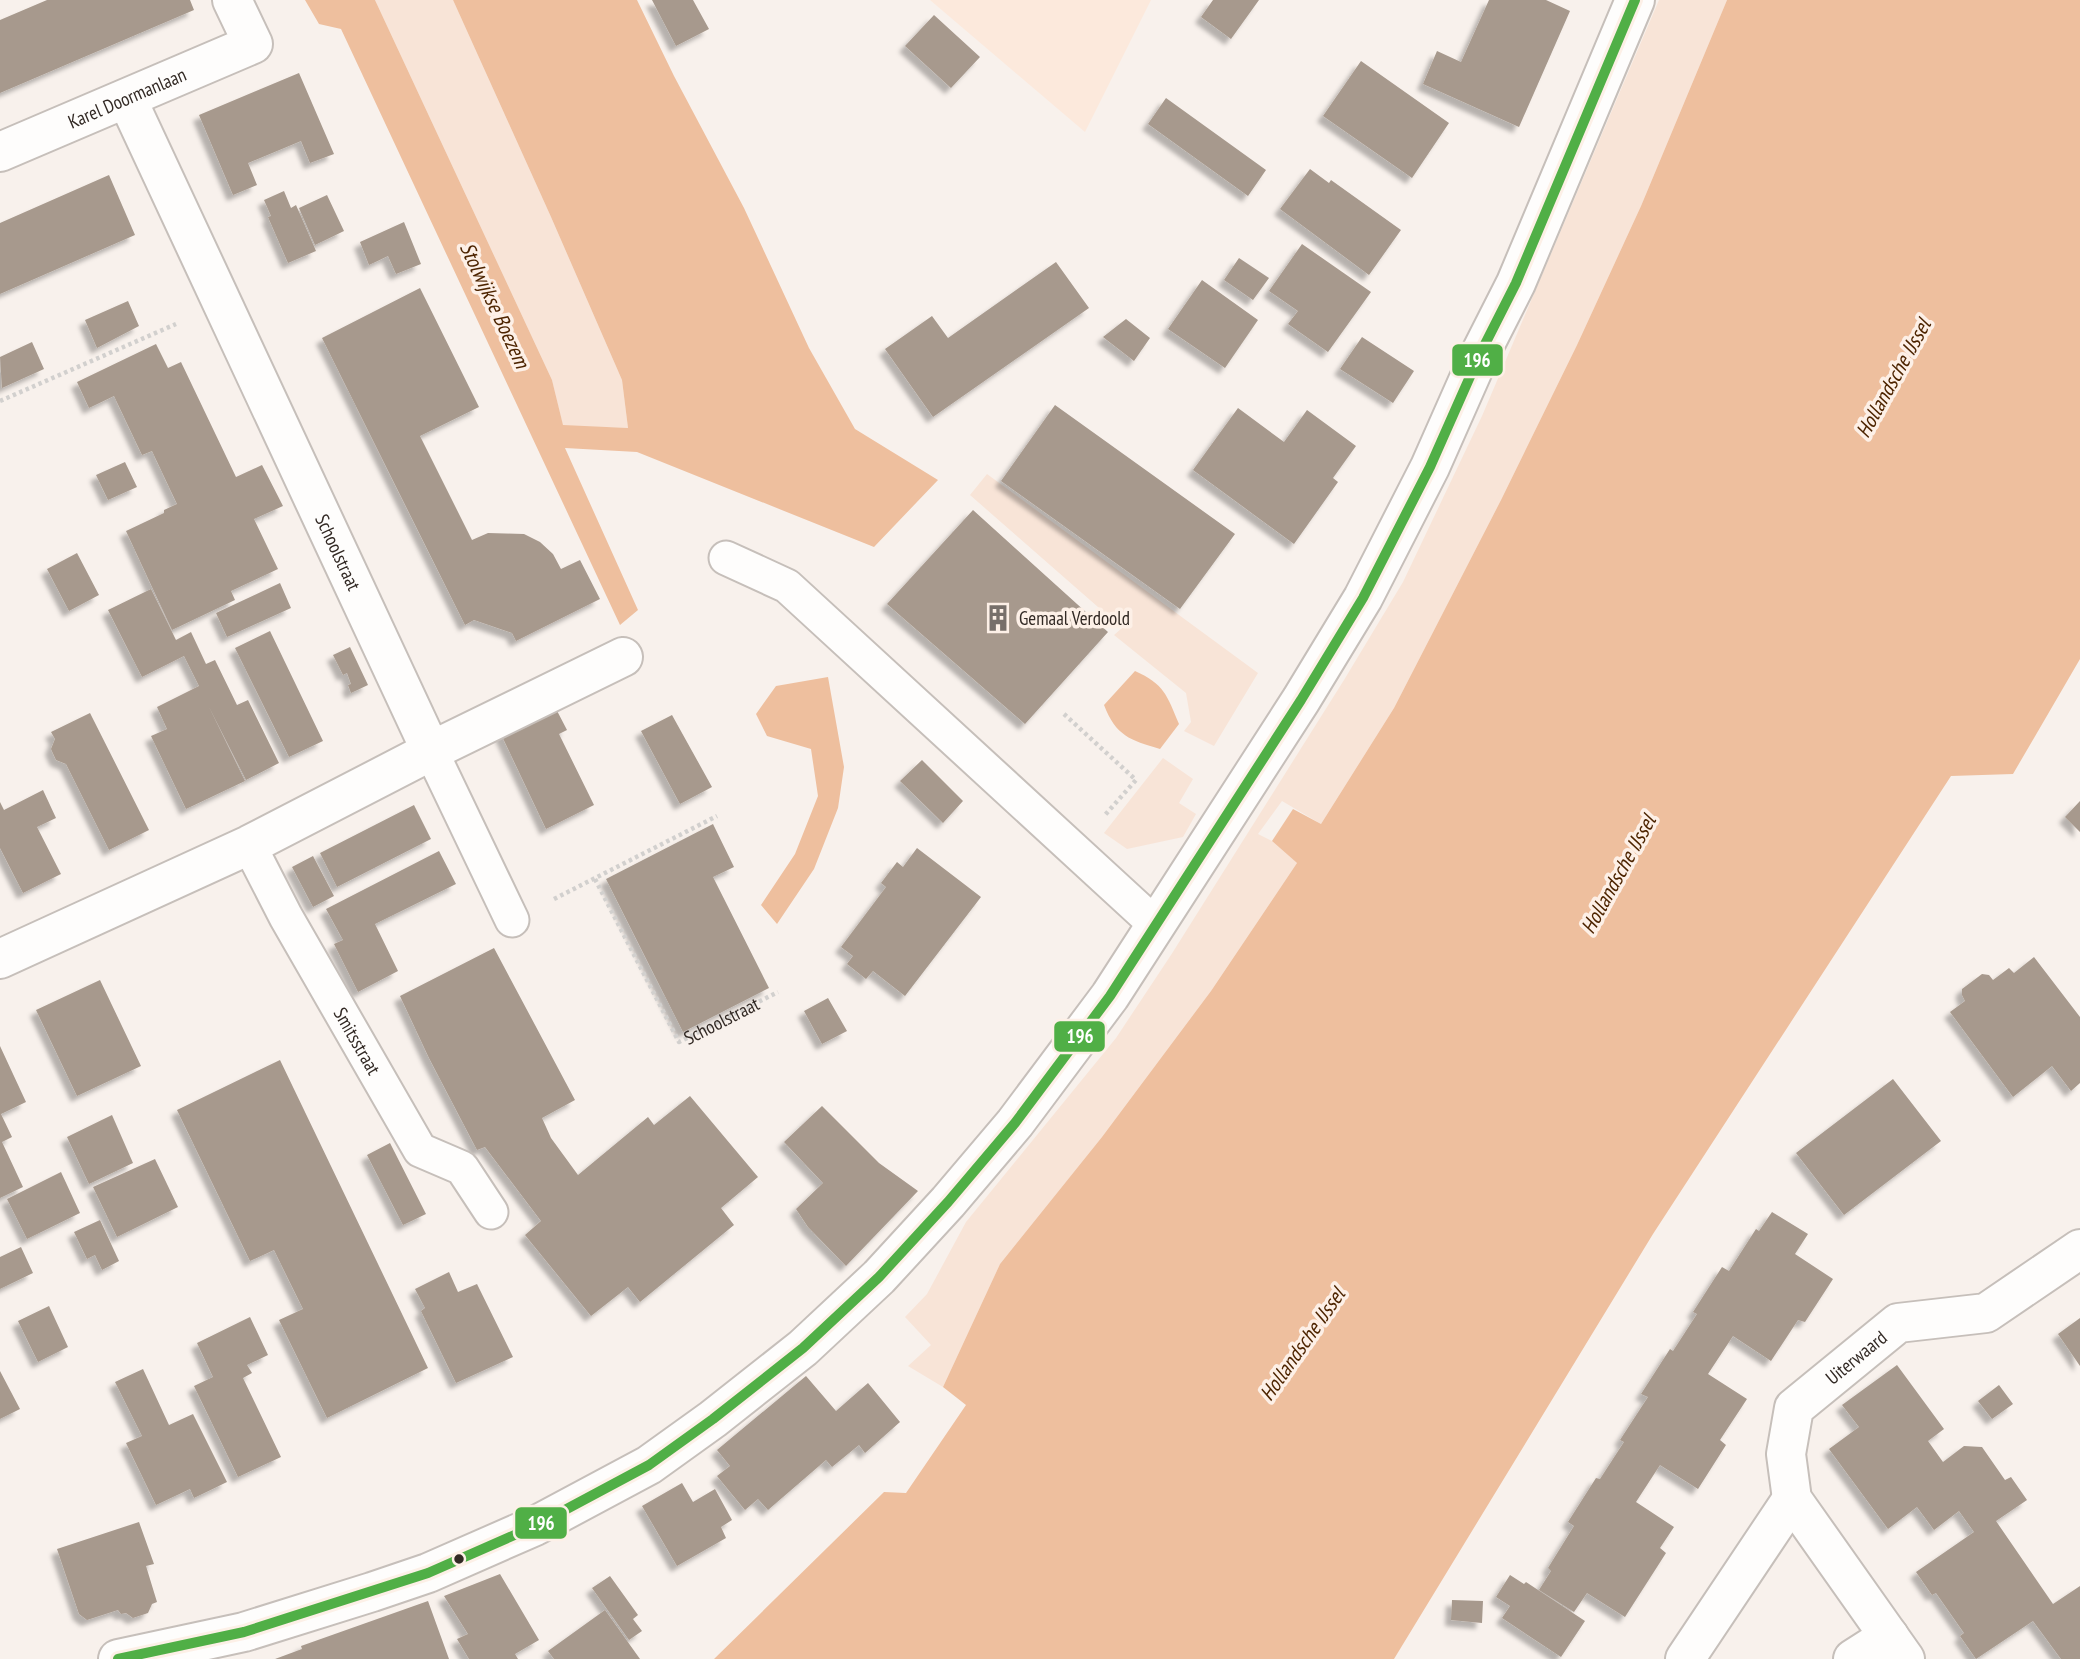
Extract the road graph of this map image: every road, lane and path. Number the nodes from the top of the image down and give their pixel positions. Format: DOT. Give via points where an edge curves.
graph roads {
  1 [pos="232,0"];
  2 [pos="1635,0"];
  3 [pos="127,99"];
  4 [pos="0,152"];
  5 [pos="221,304"];
  6 [pos="0,401"];
  7 [pos="726,558"];
  8 [pos="623,657"];
  9 [pos="1064,714"];
  10 [pos="431,751"];
  11 [pos="717,816"];
  12 [pos="249,845"];
  13 [pos="1074,850"];
  14 [pos="596,879"];
  15 [pos="512,920"];
  16 [pos="1156,925"];
  17 [pos="0,959"];
  18 [pos="778,992"];
  19 [pos="491,1212"];
  20 [pos="2080,1249"];
  21 [pos="1792,1499"];
  22 [pos="1897,1647"];
  23 [pos="118,1659"];
  24 [pos="1685,1659"];
  25 [pos="1853,1659"];
  1 -- 3 [label="street, Karel Doormanlaan" via="254,44"];
  2 -- 16 [label="street" via="1516,283 1363,598"];
  3 -- 4 [label="street, Karel Doormanlaan"];
  3 -- 5 [label="street, Schoolstraat"];
  5 -- 6 [label="path"];
  5 -- 10 [label="street, Schoolstraat"];
  7 -- 13 [label="lane" via="787,586"];
  8 -- 10 [label="street"];
  9 -- 13 [label="path" via="1136,780"];
  10 -- 12 [label="street"];
  10 -- 15 [label="lane, Schoolstraat"];
  11 -- 14 [label="path"];
  12 -- 17 [label="street"];
  12 -- 19 [label="lane, Smitsstraat" via="420,1150 462,1168"];
  13 -- 16 [label="lane"];
  14 -- 15 [label="path"];
  14 -- 18 [label="path, Schoolstraat" via="679,1042"];
  16 -- 23 [label="street" via="1110,996 1015,1123 879,1277 803,1348 649,1465 535,1525 428,1573 244,1632"];
  20 -- 21 [label="street, Uiterwaard" via="1986,1313 1898,1323 1794,1408 1786,1454"];
  21 -- 22 [label="street, Uiterwaard"];
  21 -- 24 [label="street"];
  22 -- 25 [label="street, Uiterwaard"];
}
